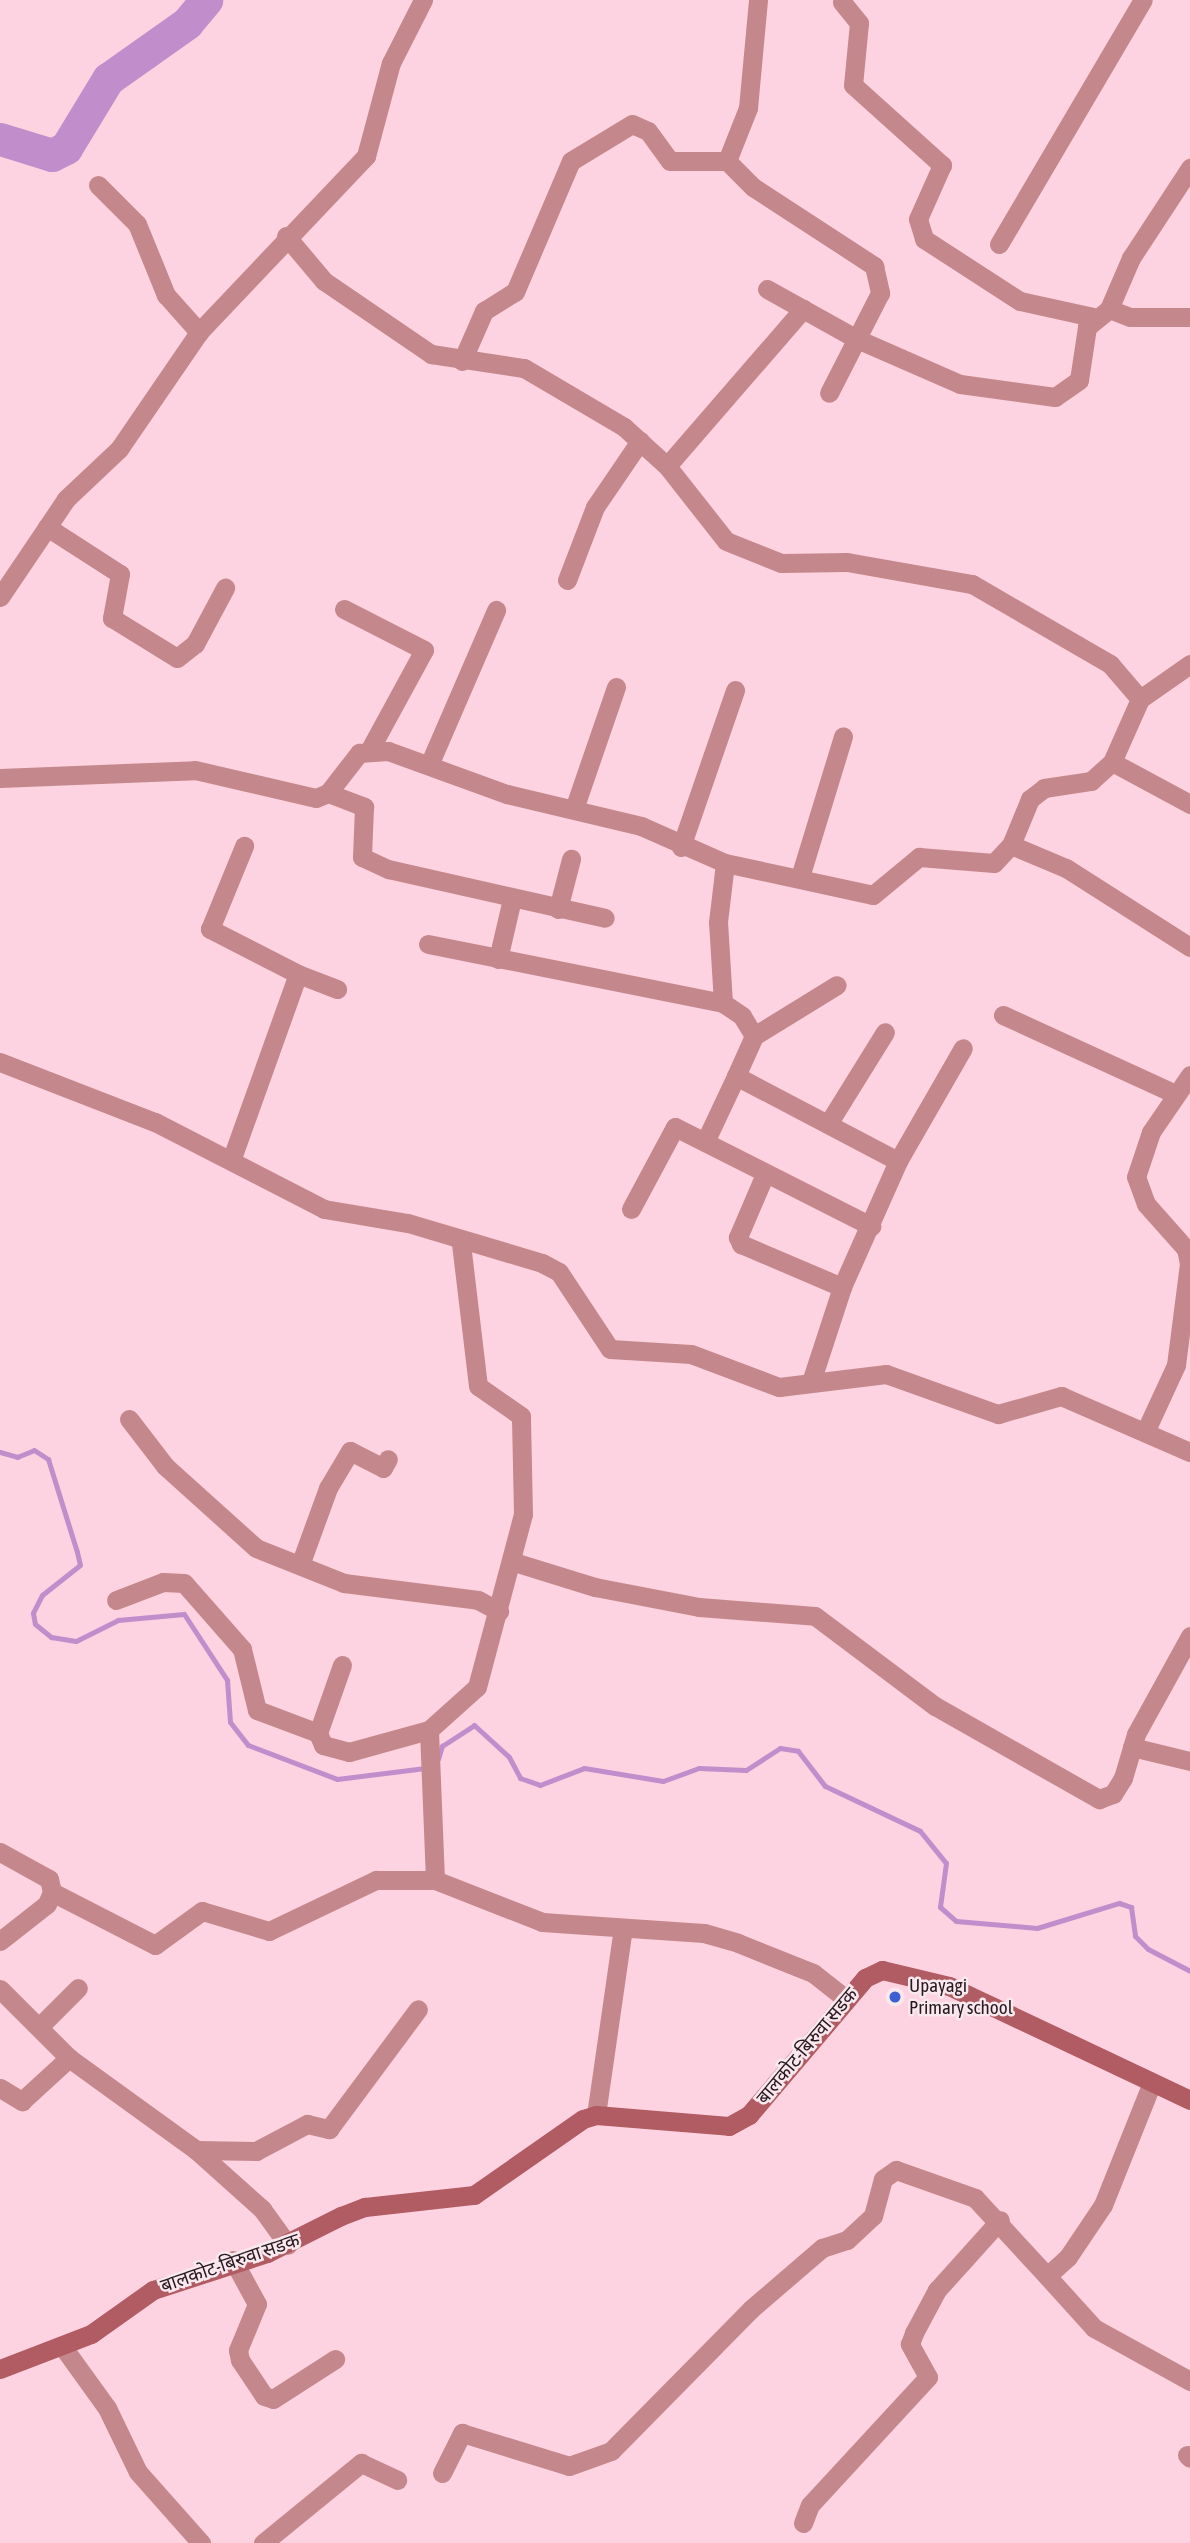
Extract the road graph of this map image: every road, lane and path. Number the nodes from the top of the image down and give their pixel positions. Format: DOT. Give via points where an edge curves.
graph roads {
  1 [pos="423,0"];
  2 [pos="758,0"];
  3 [pos="1143,0"];
  4 [pos="842,1"];
  5 [pos="727,161"];
  6 [pos="1190,168"];
  7 [pos="97,186"];
  8 [pos="286,236"];
  9 [pos="999,244"];
  10 [pos="767,289"];
  11 [pos="803,309"];
  12 [pos="1101,313"];
  13 [pos="1190,317"];
  14 [pos="199,332"];
  15 [pos="857,339"];
  16 [pos="462,361"];
  17 [pos="829,393"];
  18 [pos="640,441"];
  19 [pos="667,467"];
  20 [pos="47,527"];
  21 [pos="567,580"];
  22 [pos="225,588"];
  23 [pos="0,597"];
  24 [pos="344,609"];
  25 [pos="496,610"];
  26 [pos="1190,664"];
  27 [pos="616,687"];
  28 [pos="734,690"];
  29 [pos="1140,699"];
  30 [pos="843,736"];
  31 [pos="370,749"];
  32 [pos="1112,762"];
  33 [pos="429,765"];
  34 [pos="0,778"];
  35 [pos="328,793"];
  36 [pos="1190,804"];
  37 [pos="574,809"];
  38 [pos="1011,845"];
  39 [pos="244,846"];
  40 [pos="681,847"];
  41 [pos="571,859"];
  42 [pos="725,863"];
  43 [pos="800,877"];
  44 [pos="512,899"];
  45 [pos="558,909"];
  46 [pos="605,918"];
  47 [pos="428,943"];
  48 [pos="1190,947"];
  49 [pos="498,958"];
  50 [pos="298,974"];
  51 [pos="837,985"];
  52 [pos="337,989"];
  53 [pos="723,1003"];
  54 [pos="1003,1015"];
  55 [pos="885,1032"];
  56 [pos="754,1035"];
  57 [pos="963,1048"];
  58 [pos="0,1062"];
  59 [pos="1190,1075"];
  60 [pos="736,1076"];
  61 [pos="1173,1093"];
  62 [pos="828,1124"];
  63 [pos="705,1142"];
  64 [pos="232,1158"];
  65 [pos="898,1161"];
  66 [pos="765,1174"];
  67 [pos="631,1209"];
  68 [pos="870,1226"];
  69 [pos="461,1243"];
  70 [pos="842,1287"];
  71 [pos="811,1382"];
  72 [pos="129,1419"];
  73 [pos="1146,1430"];
  74 [pos="1190,1452"];
  75 [pos="388,1459"];
  76 [pos="514,1562"];
  77 [pos="300,1565"];
  78 [pos="116,1600"];
  79 [pos="499,1611"];
  80 [pos="1190,1636"];
  81 [pos="342,1665"];
  82 [pos="429,1730"];
  83 [pos="318,1733"];
  84 [pos="1132,1747"];
  85 [pos="1190,1761"];
  86 [pos="0,1852"];
  87 [pos="435,1880"];
  88 [pos="52,1892"];
  89 [pos="623,1928"];
  90 [pos="0,1941"];
  91 [pos="78,1988"];
  92 [pos="0,1989"];
  93 [pos="846,1999"];
  94 [pos="418,2009"];
  95 [pos="39,2027"];
  96 [pos="69,2058"];
  97 [pos="1151,2085"];
  98 [pos="0,2088"];
  99 [pos="1190,2100"];
  100 [pos="596,2115"];
  101 [pos="196,2150"];
  102 [pos="1000,2220"];
  103 [pos="288,2245"];
  104 [pos="233,2260"];
  105 [pos="1047,2276"];
  106 [pos="63,2347"];
  107 [pos="335,2358"];
  108 [pos="0,2370"];
  109 [pos="1190,2381"];
  110 [pos="442,2473"];
  111 [pos="397,2480"];
  112 [pos="803,2523"];
  113 [pos="191,2540"];
  114 [pos="263,2543"];
  1 -- 8 [label="street" via="381,91 374,143"];
  2 -- 5 [label="street" via="748,108"];
  3 -- 9 [label="street"];
  4 -- 12 [label="street" via="859,23 853,85 942,165 918,219 924,239 1020,301"];
  5 -- 15 [label="street" via="753,187 874,267 880,293"];
  5 -- 16 [label="street" via="670,161 648,131 632,124 578,152 514,292 479,316"];
  6 -- 12 [label="street"];
  7 -- 14 [label="street" via="137,224 166,295"];
  8 -- 14 [label="street" via="260,275"];
  8 -- 16 [label="street" via="334,288 430,354"];
  10 -- 11 [label="street"];
  11 -- 15 [label="street"];
  11 -- 19 [label="street"];
  12 -- 13 [label="street"];
  12 -- 15 [label="street" via="1079,380 1070,391 1042,398 960,384"];
  14 -- 20 [label="street" via="127,438 76,486"];
  15 -- 17 [label="street"];
  16 -- 18 [label="street" via="524,368"];
  18 -- 19 [label="street"];
  18 -- 21 [label="street" via="595,507"];
  19 -- 29 [label="street" via="726,541 780,563 847,562 972,584 1110,664"];
  20 -- 22 [label="street" via="120,574 112,618 177,658 195,645"];
  20 -- 23 [label="street"];
  24 -- 31 [label="street" via="424,650"];
  25 -- 33 [label="street"];
  26 -- 29 [label="street"];
  27 -- 37 [label="street"];
  28 -- 40 [label="street"];
  29 -- 32 [label="street"];
  30 -- 43 [label="street"];
  31 -- 33 [label="street"];
  31 -- 35 [label="street" via="350,763"];
  32 -- 36 [label="street"];
  32 -- 38 [label="street" via="1080,786 1044,788 1030,799"];
  33 -- 37 [label="street" via="507,794"];
  34 -- 35 [label="street" via="195,770 246,778 306,798"];
  35 -- 44 [label="street" via="364,807 362,857 427,882"];
  37 -- 40 [label="street" via="641,826"];
  38 -- 43 [label="street" via="989,864 919,857 873,895"];
  38 -- 48 [label="street" via="1066,868"];
  39 -- 50 [label="street" via="210,929"];
  40 -- 42 [label="street"];
  41 -- 45 [label="street"];
  42 -- 43 [label="street"];
  42 -- 53 [label="street" via="718,922"];
  44 -- 45 [label="street"];
  44 -- 49 [label="street"];
  45 -- 46 [label="street"];
  47 -- 49 [label="street"];
  49 -- 53 [label="street"];
  50 -- 52 [label="street"];
  50 -- 64 [label="street"];
  51 -- 56 [label="street"];
  53 -- 56 [label="street" via="742,1016"];
  54 -- 61 [label="street"];
  55 -- 62 [label="street"];
  56 -- 60 [label="street"];
  57 -- 65 [label="street"];
  58 -- 64 [label="street"];
  59 -- 61 [label="street"];
  60 -- 62 [label="street"];
  60 -- 63 [label="street"];
  61 -- 73 [label="street" via="1150,1132 1136,1177 1146,1204 1176,1234 1189,1264 1176,1365"];
  62 -- 65 [label="street"];
  63 -- 66 [label="street"];
  63 -- 67 [label="street" via="675,1128"];
  64 -- 69 [label="street" via="324,1209 408,1223"];
  65 -- 68 [label="street"];
  66 -- 68 [label="street"];
  66 -- 70 [label="street" via="738,1237 741,1244"];
  68 -- 70 [label="street"];
  69 -- 71 [label="street" via="559,1272 610,1349 691,1354 779,1387"];
  69 -- 76 [label="street" via="478,1386 521,1416 523,1514"];
  70 -- 71 [label="street"];
  71 -- 73 [label="street" via="886,1374 998,1414 1060,1396"];
  72 -- 77 [label="street" via="155,1456 242,1538"];
  73 -- 74 [label="street"];
  75 -- 77 [label="street" via="383,1468 350,1451 328,1488"];
  76 -- 79 [label="street"];
  76 -- 84 [label="street" via="595,1587 699,1607 815,1616 935,1706 1081,1794 1113,1794"];
  77 -- 79 [label="street" via="344,1583 478,1600"];
  78 -- 83 [label="street" via="163,1582 184,1583 242,1649 257,1710"];
  79 -- 82 [label="street" via="477,1687"];
  80 -- 84 [label="street"];
  81 -- 83 [label="street"];
  82 -- 83 [label="street" via="349,1752 323,1745"];
  82 -- 87 [label="street"];
  84 -- 85 [label="street"];
  86 -- 88 [label="street" via="49,1879"];
  87 -- 88 [label="street" via="376,1880 269,1931 202,1911 155,1945"];
  87 -- 89 [label="street" via="541,1922"];
  88 -- 90 [label="street" via="47,1904"];
  89 -- 93 [label="street" via="704,1933 738,1943 813,1973"];
  89 -- 100 [label="street"];
  91 -- 95 [label="street"];
  92 -- 95 [label="street"];
  93 -- 97 [label="main road, बालकोट-बिरुवा सडक" via="865,1978 882,1970 925,1978 1121,2065"];
  93 -- 100 [label="main road, बालकोट-बिरुवा सडक" via="749,2115 729,2126"];
  94 -- 101 [label="street" via="329,2129 307,2124 256,2151"];
  95 -- 96 [label="street"];
  96 -- 98 [label="street" via="22,2101"];
  96 -- 101 [label="street"];
  97 -- 99 [label="main road, बालकोट-बिरुवा सडक"];
  97 -- 105 [label="street" via="1103,2205 1068,2257"];
  100 -- 103 [label="main road, बालकोट-बिरुवा सडक" via="547,2139 474,2194 365,2207"];
  101 -- 103 [label="street" via="262,2209"];
  102 -- 105 [label="street"];
  102 -- 110 [label="street" via="958,2188 907,2171 889,2172 873,2216 847,2240 815,2253 751,2309 611,2451 569,2466 462,2433"];
  102 -- 112 [label="street" via="937,2290 914,2333 910,2344 928,2377 810,2505"];
  103 -- 104 [label="main road, बालकोट-बिरुवा सडक"];
  104 -- 106 [label="main road, बालकोट-बिरुवा सडक" via="153,2290 110,2323"];
  104 -- 107 [label="street" via="257,2304 237,2350 264,2396 273,2399"];
  105 -- 109 [label="street" via="1094,2328"];
  106 -- 108 [label="main road, बालकोट-बिरुवा सडक"];
  106 -- 113 [label="street" via="107,2409 138,2472"];
  111 -- 114 [label="street" via="362,2463"];
}
